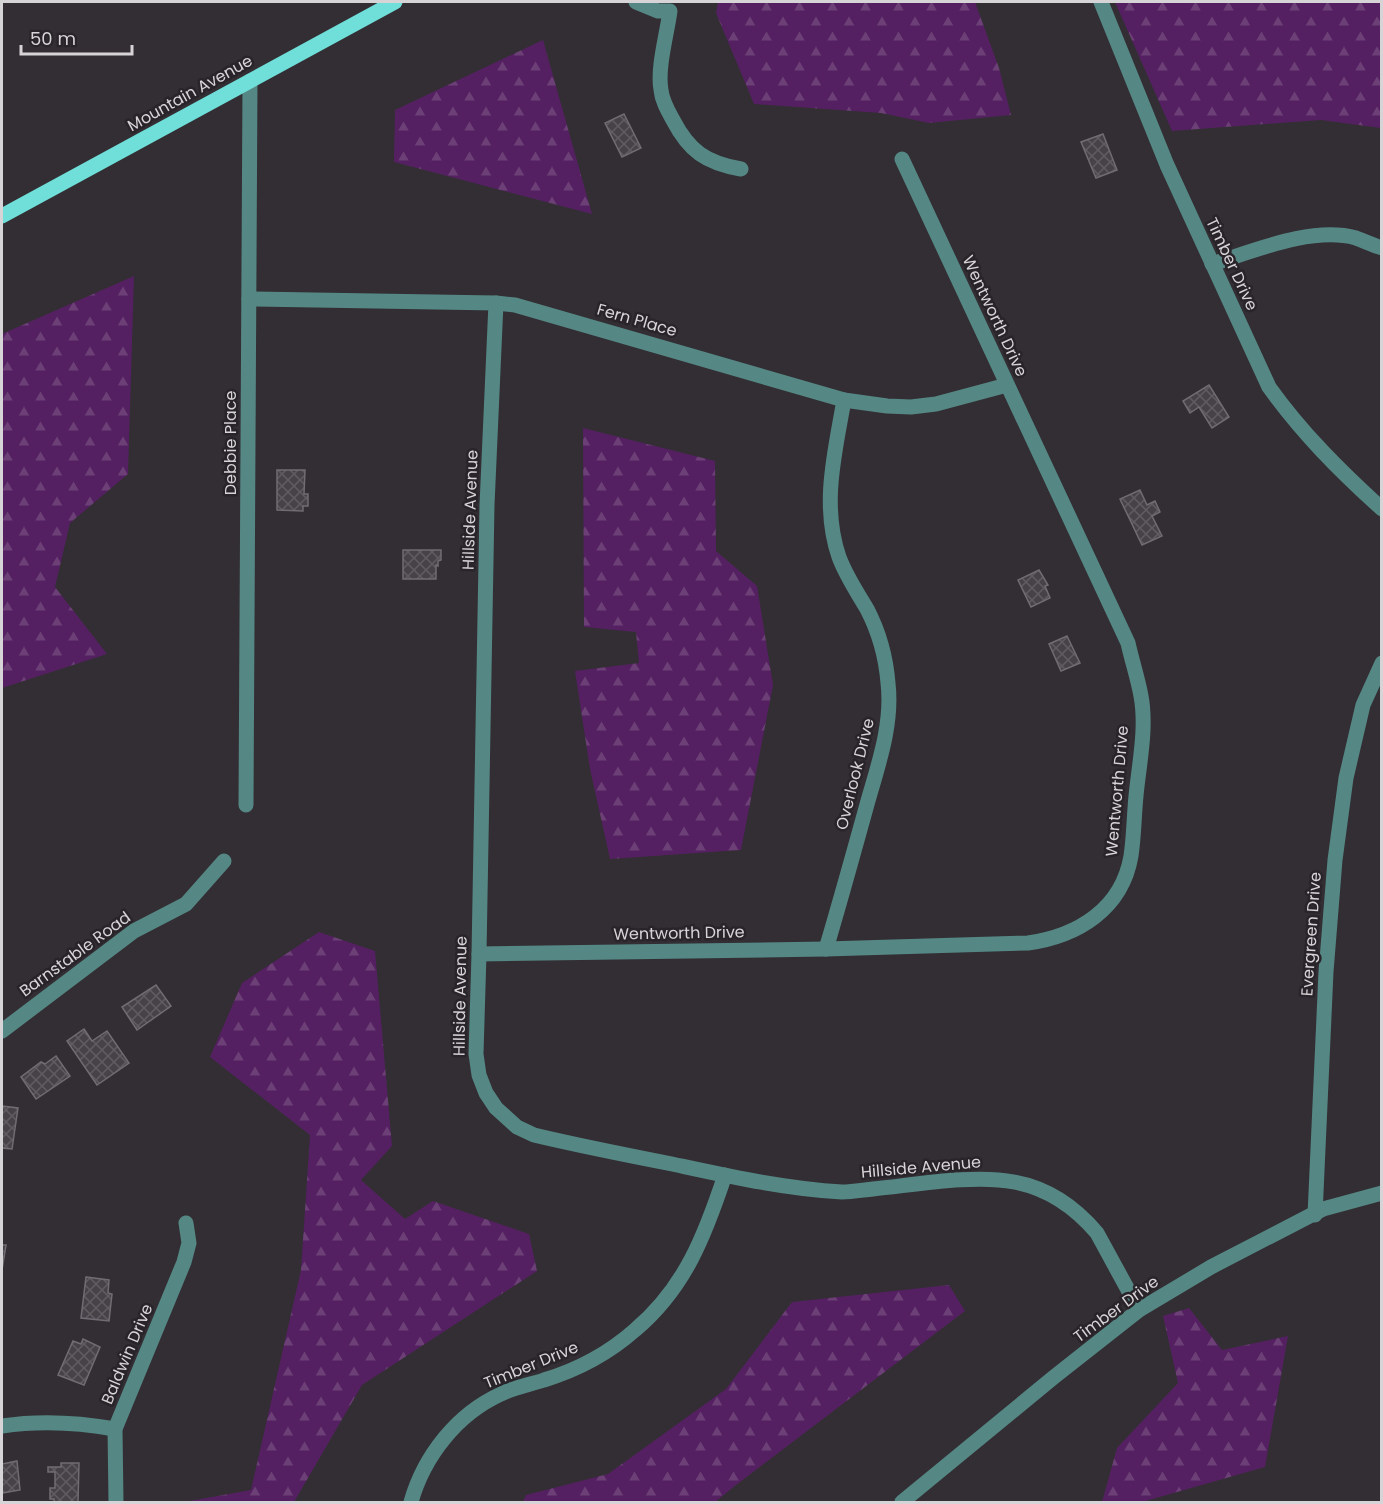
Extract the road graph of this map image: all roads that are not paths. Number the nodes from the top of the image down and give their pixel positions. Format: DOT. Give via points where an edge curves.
graph roads {
  1 [pos="395,2"];
  2 [pos="636,2"];
  3 [pos="1101,2"];
  4 [pos="250,81"];
  5 [pos="902,159"];
  6 [pos="741,170"];
  7 [pos="2,216"];
  8 [pos="1382,248"];
  9 [pos="1212,264"];
  10 [pos="249,299"];
  11 [pos="496,303"];
  12 [pos="1007,385"];
  13 [pos="844,400"];
  14 [pos="1382,509"];
  15 [pos="1382,663"];
  16 [pos="246,805"];
  17 [pos="224,861"];
  18 [pos="826,949"];
  19 [pos="479,954"];
  20 [pos="2,1031"];
  21 [pos="725,1175"];
  22 [pos="1382,1193"];
  23 [pos="1315,1215"];
  24 [pos="186,1223"];
  25 [pos="1140,1310"];
  26 [pos="2,1426"];
  27 [pos="115,1429"];
  28 [pos="116,1503"];
  29 [pos="411,1503"];
  30 [pos="902,1503"];
  1 -- 4 [label="main road, Mountain Avenue"];
  2 -- 6 [label="street" via="658,11 670,11 660,88 682,136 699,154"];
  3 -- 9 [label="street, Timber Drive"];
  4 -- 7 [label="main road, Mountain Avenue"];
  4 -- 10 [label="street, Debbie Place"];
  5 -- 12 [label="street, Wentworth Drive"];
  8 -- 9 [label="street" via="1355,238 1319,235"];
  9 -- 14 [label="street, Timber Drive" via="1269,387 1335,466"];
  10 -- 11 [label="street, Fern Place"];
  10 -- 16 [label="street, Debbie Place"];
  11 -- 13 [label="street, Fern Place" via="545,312"];
  11 -- 19 [label="street, Hillside Avenue" via="487,505"];
  12 -- 13 [label="street, Fern Place" via="911,407"];
  12 -- 18 [label="street, Wentworth Drive" via="1128,643 1142,698 1128,866 1114,896 1091,921 1050,940"];
  13 -- 18 [label="street, Overlook Drive" via="830,478 831,518 846,575 867,610 882,647 889,706 883,748"];
  15 -- 23 [label="street, Evergreen Drive" via="1363,705 1346,778 1335,860"];
  17 -- 20 [label="street, Barnstable Road" via="186,904 134,932"];
  18 -- 19 [label="street, Wentworth Drive"];
  19 -- 21 [label="street, Hillside Avenue" via="477,1067 486,1093 510,1121 534,1135"];
  21 -- 25 [label="street, Hillside Avenue" via="845,1192 975,1180 1026,1185 1053,1196 1087,1222"];
  21 -- 29 [label="street, Timber Drive" via="687,1270 655,1312 592,1360 500,1394 470,1413 434,1452"];
  22 -- 23 [label="street, Timber Drive" via="1323,1209"];
  23 -- 25 [label="street, Timber Drive" via="1211,1267"];
  24 -- 27 [label="street, Baldwin Drive" via="189,1243 184,1262"];
  25 -- 30 [label="street, Timber Drive"];
  26 -- 27 [label="street" via="56,1422"];
  27 -- 28 [label="street, Baldwin Drive"];
}
